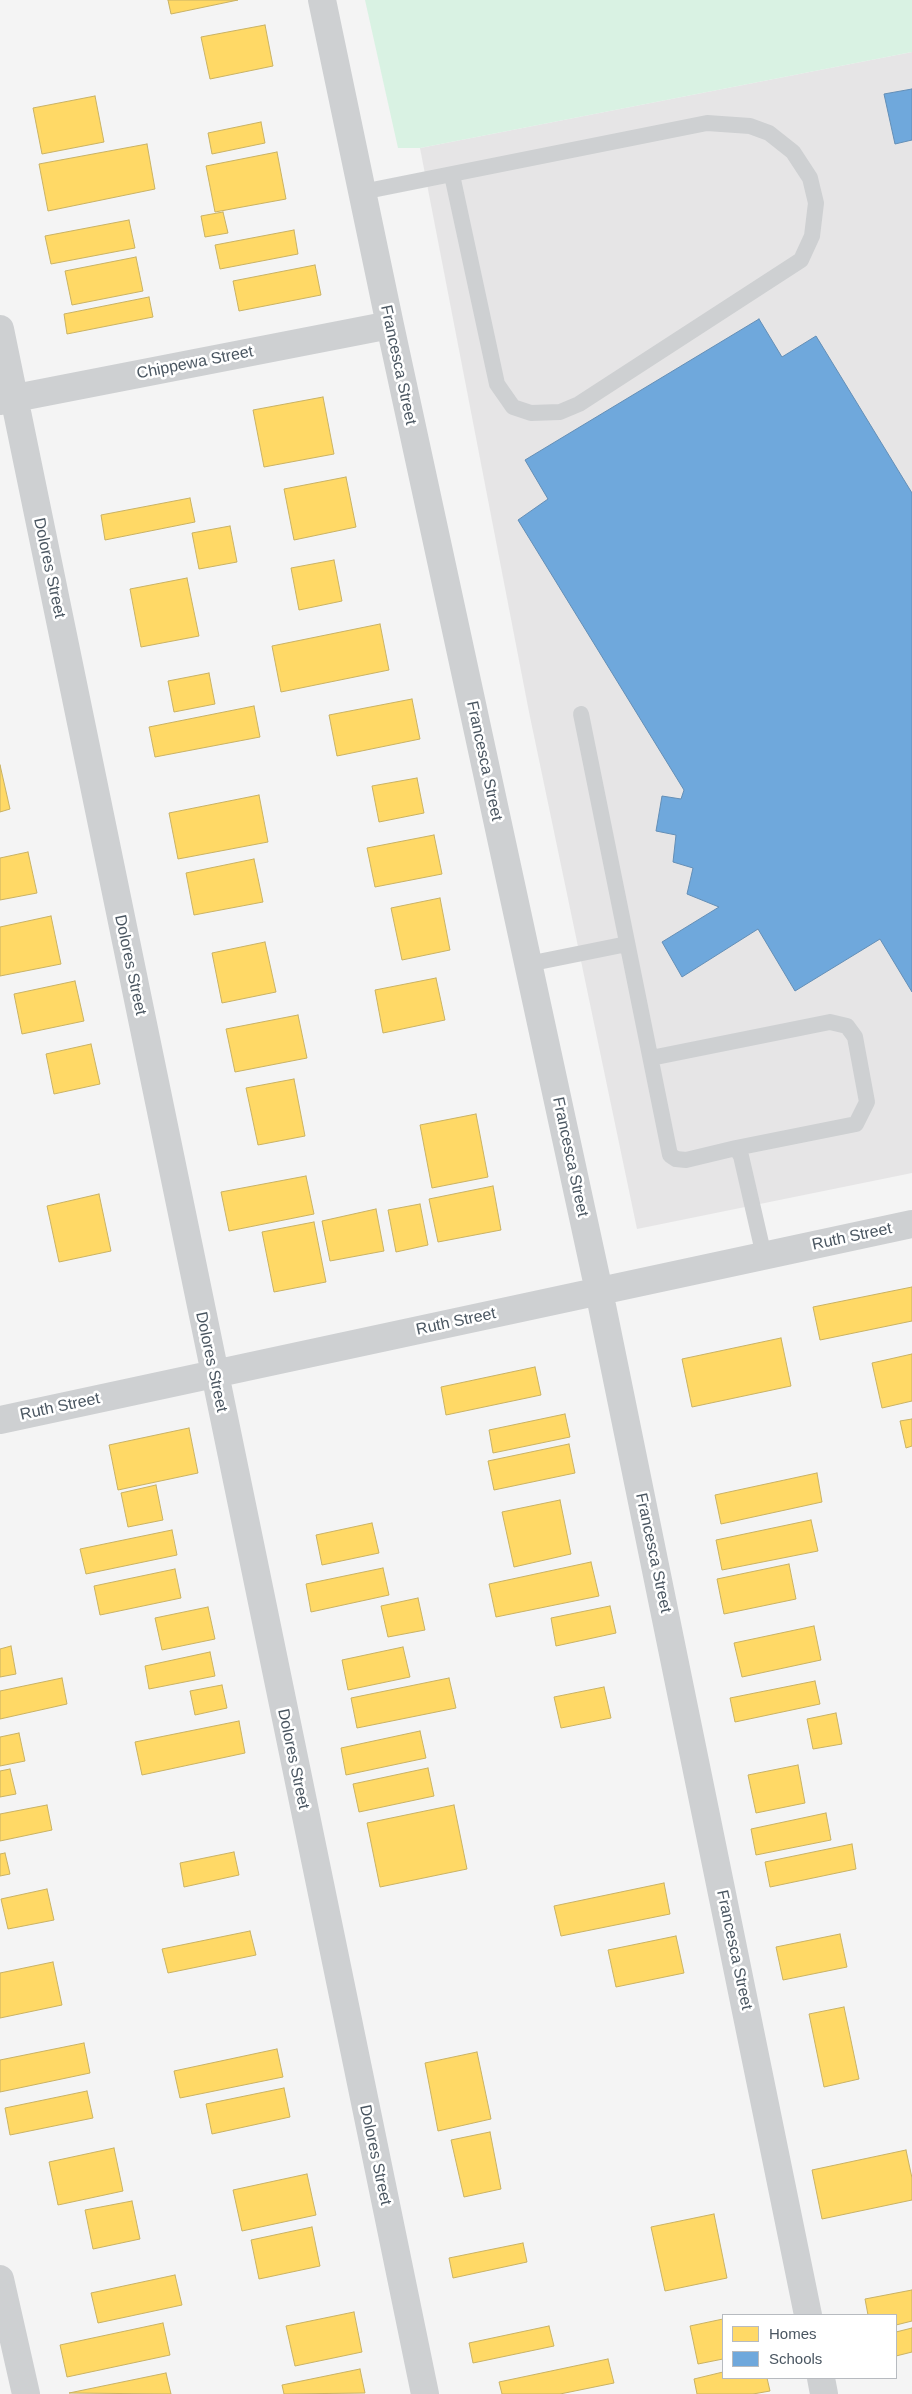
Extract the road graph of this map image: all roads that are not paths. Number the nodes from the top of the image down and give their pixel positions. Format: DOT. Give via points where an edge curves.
graph roads {
  1 [pos="322,0"];
  2 [pos="452,176"];
  3 [pos="362,192"];
  4 [pos="390,325"];
  5 [pos="0,329"];
  6 [pos="7,399"];
  7 [pos="581,714"];
  8 [pos="627,944"];
  9 [pos="528,964"];
  10 [pos="651,1058"];
  11 [pos="736,1148"];
  12 [pos="912,1224"];
  13 [pos="764,1256"];
  14 [pos="600,1291"];
  15 [pos="214,1373"];
  16 [pos="0,1420"];
  17 [pos="0,2279"];
  18 [pos="808,2314"];
  19 [pos="821,2379"];
  20 [pos="26,2394"];
  21 [pos="425,2394"];
  22 [pos="824,2394"];
  1 -- 3 [label="street, Francesca Street"];
  2 -- 2 [label="lane" via="497,384 513,407 531,413 560,412 579,404 801,260 812,236 816,203 810,178 793,152 769,133 750,126 708,123"];
  2 -- 3 [label="lane"];
  3 -- 4 [label="street, Francesca Street"];
  4 -- 6 [label="street, Chippewa Street"];
  4 -- 9 [label="street, Francesca Street"];
  5 -- 6 [label="street, Dolores Street"];
  6 -- 15 [label="street, Dolores Street"];
  7 -- 8 [label="lane"];
  8 -- 9 [label="lane"];
  8 -- 10 [label="lane"];
  9 -- 14 [label="street, Francesca Street"];
  10 -- 11 [label="lane" via="670,1155 686,1160"];
  10 -- 11 [label="lane" via="830,1022 847,1026 855,1037 867,1102 856,1124"];
  11 -- 13 [label="lane" via="741,1156"];
  12 -- 13 [label="street, Ruth Street"];
  13 -- 14 [label="street, Ruth Street"];
  14 -- 15 [label="street, Ruth Street"];
  14 -- 18 [label="street, Francesca Street"];
  15 -- 16 [label="street, Ruth Street"];
  15 -- 21 [label="street, Dolores Street"];
  17 -- 20 [label="street"];
  19 -- 22 [label="street"];
}
